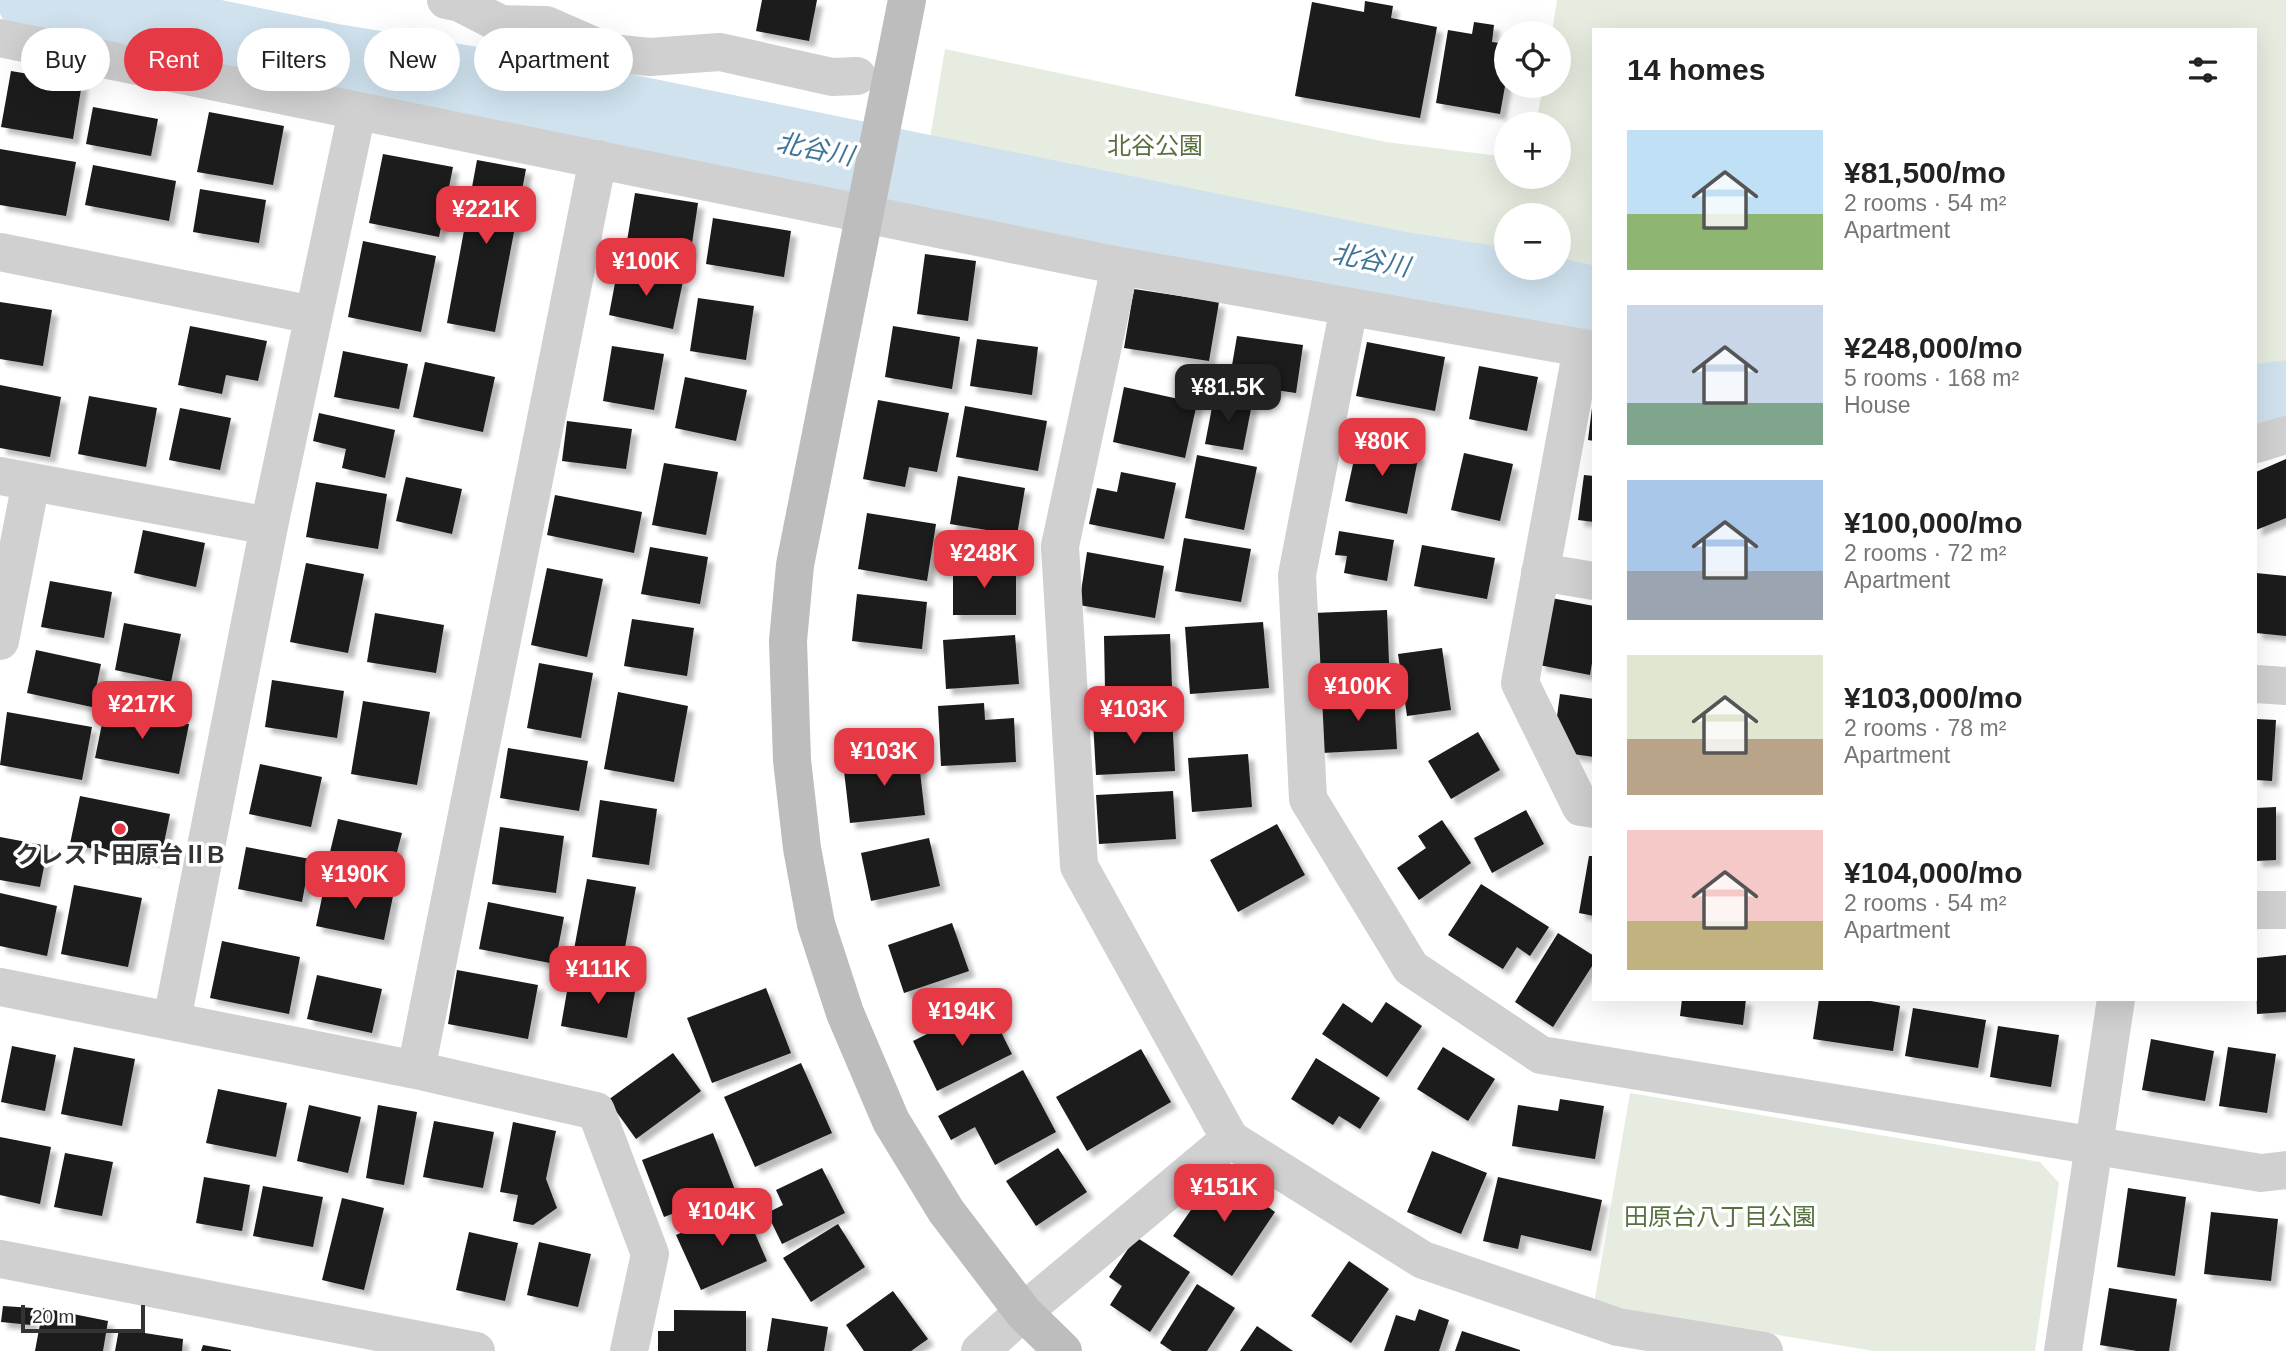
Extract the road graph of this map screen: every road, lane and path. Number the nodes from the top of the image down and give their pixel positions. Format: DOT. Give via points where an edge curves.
graph roads {
  1 [pos="446,0"];
  2 [pos="907,0"];
  3 [pos="0,38"];
  4 [pos="857,76"];
  5 [pos="356,112"];
  6 [pos="598,159"];
  7 [pos="868,204"];
  8 [pos="0,252"];
  9 [pos="1120,266"];
  10 [pos="1349,307"];
  11 [pos="313,315"];
  12 [pos="1588,349"];
  13 [pos="2286,435"];
  14 [pos="2257,444"];
  15 [pos="15,479"];
  16 [pos="269,526"];
  17 [pos="1541,572"];
  18 [pos="1592,581"];
  19 [pos="0,641"];
  20 [pos="2257,684"];
  21 [pos="2286,687"];
  22 [pos="1592,809"];
  23 [pos="2257,910"];
  24 [pos="2286,910"];
  25 [pos="0,987"];
  26 [pos="2116,1001"];
  27 [pos="172,1020"];
  28 [pos="416,1070"];
  29 [pos="1230,1139"];
  30 [pos="2094,1145"];
  31 [pos="2286,1170"];
  32 [pos="0,1259"];
  33 [pos="1023,1312"];
  34 [pos="476,1351"];
  35 [pos="629,1351"];
  36 [pos="980,1351"];
  37 [pos="1063,1351"];
  38 [pos="1764,1351"];
  39 [pos="2063,1351"];
  1 -- 4 [label="street" via="500,24 546,25 610,53 650,57 720,52 832,77"];
  2 -- 7 [label="street"];
  3 -- 5 [label="street"];
  5 -- 6 [label="street"];
  5 -- 11 [label="street"];
  6 -- 7 [label="street"];
  6 -- 28 [label="street"];
  7 -- 9 [label="street"];
  7 -- 33 [label="street" via="795,565 788,640 792,760 802,848 816,925 841,1001 891,1121 946,1211"];
  8 -- 11 [label="street"];
  9 -- 10 [label="street"];
  9 -- 29 [label="street" via="1060,546 1079,866"];
  10 -- 12 [label="street"];
  10 -- 30 [label="street" via="1297,575 1308,799 1412,968 1541,1055"];
  11 -- 16 [label="street"];
  12 -- 17 [label="street"];
  13 -- 14 [label="street"];
  15 -- 16 [label="street"];
  15 -- 19 [label="street"];
  16 -- 27 [label="street"];
  17 -- 18 [label="street"];
  17 -- 22 [label="street" via="1520,683 1581,807"];
  20 -- 21 [label="street"];
  23 -- 24 [label="street"];
  25 -- 27 [label="street"];
  26 -- 30 [label="street"];
  27 -- 28 [label="street"];
  28 -- 35 [label="street" via="596,1111 650,1254"];
  29 -- 33 [label="street"];
  29 -- 38 [label="street" via="1423,1259 1618,1327"];
  30 -- 31 [label="street" via="2262,1173"];
  30 -- 39 [label="street"];
  32 -- 34 [label="street"];
  33 -- 36 [label="street"];
  33 -- 37 [label="street"];
}
